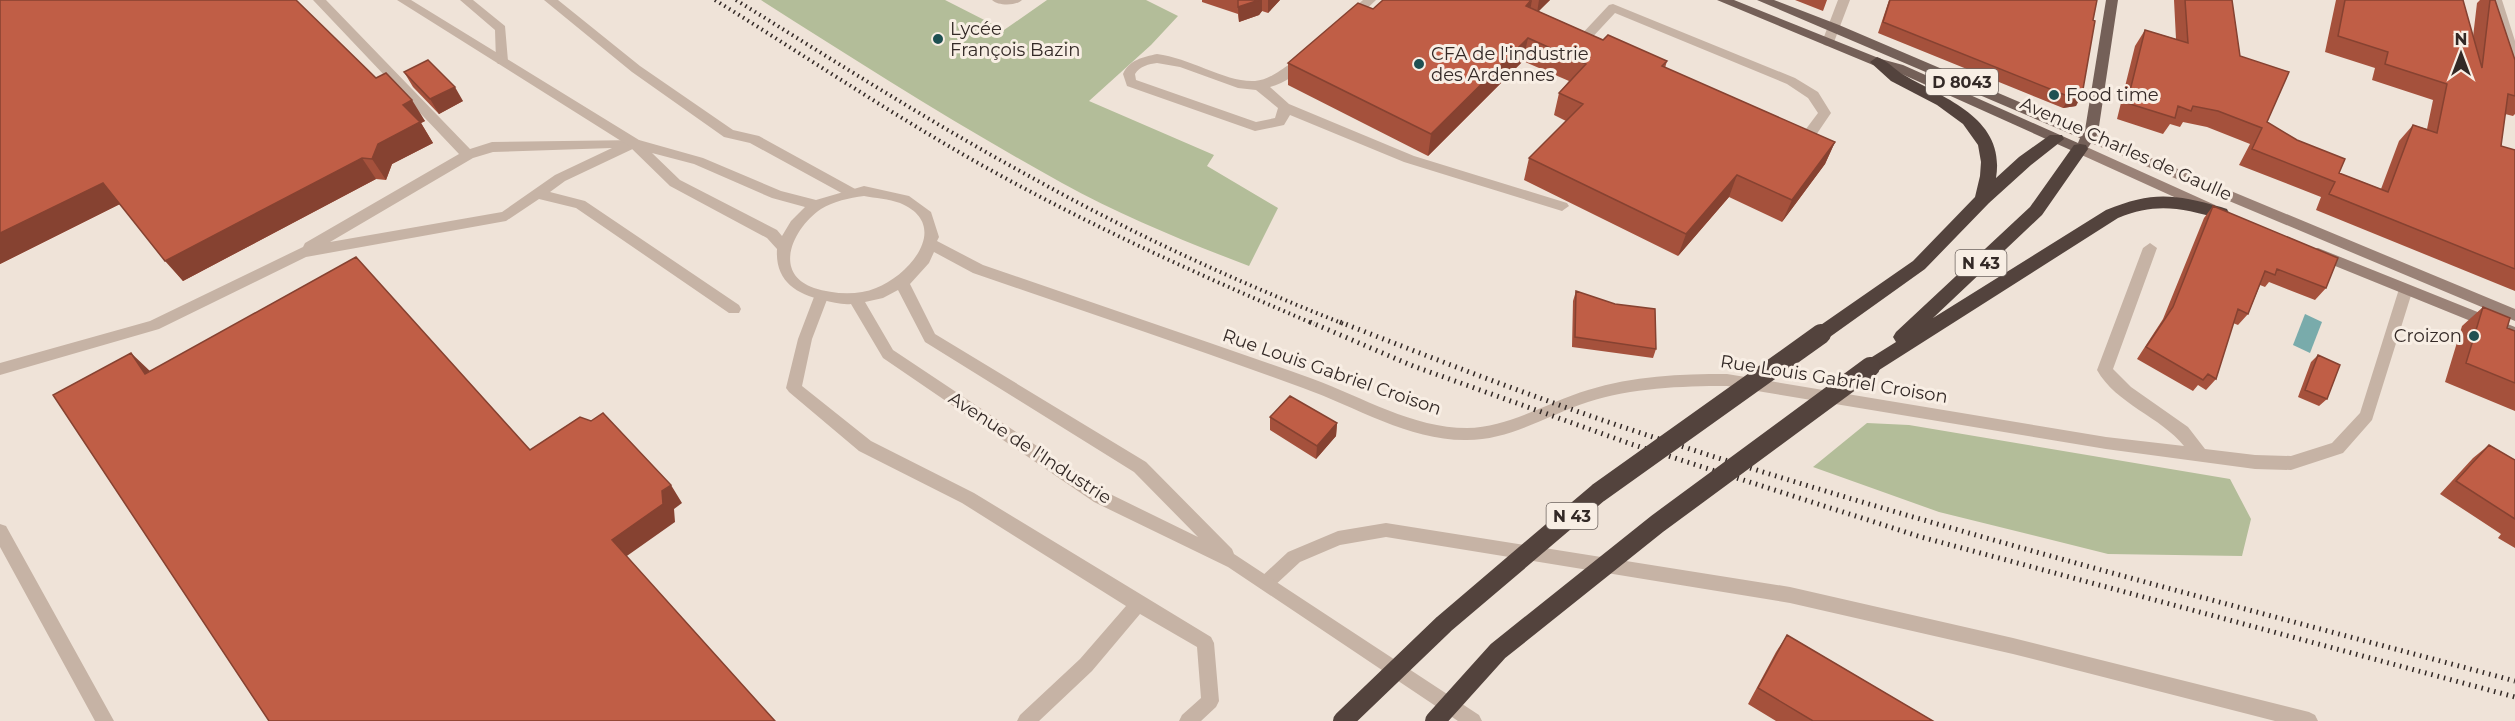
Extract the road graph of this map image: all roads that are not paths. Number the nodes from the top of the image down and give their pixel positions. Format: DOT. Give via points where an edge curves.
graph roads {
  1 [pos="319,0"];
  2 [pos="403,0"];
  3 [pos="466,0"];
  4 [pos="550,0"];
  5 [pos="998,0"];
  6 [pos="1016,0"];
  7 [pos="1370,0"];
  8 [pos="1723,0"];
  9 [pos="1763,0"];
  10 [pos="1844,0"];
  11 [pos="2112,0"];
  12 [pos="2496,0"];
  13 [pos="1618,4"];
  14 [pos="1835,28"];
  15 [pos="1336,30"];
  16 [pos="1583,40"];
  17 [pos="1828,42"];
  18 [pos="1311,52"];
  19 [pos="502,61"];
  20 [pos="2515,61"];
  21 [pos="1877,62"];
  22 [pos="1259,85"];
  23 [pos="1284,107"];
  24 [pos="1788,126"];
  25 [pos="2056,138"];
  26 [pos="634,143"];
  27 [pos="2085,143"];
  28 [pos="468,155"];
  29 [pos="852,193"];
  30 [pos="537,195"];
  31 [pos="1983,199"];
  32 [pos="817,206"];
  33 [pos="1562,206"];
  34 [pos="2226,215"];
  35 [pos="932,245"];
  36 [pos="783,247"];
  37 [pos="2150,248"];
  38 [pos="2308,249"];
  39 [pos="303,252"];
  40 [pos="902,283"];
  41 [pos="2406,289"];
  42 [pos="821,297"];
  43 [pos="856,299"];
  44 [pos="734,309"];
  45 [pos="2515,315"];
  46 [pos="2515,333"];
  47 [pos="1870,367"];
  48 [pos="0,369"];
  49 [pos="2200,455"];
  50 [pos="0,531"];
  51 [pos="1234,562"];
  52 [pos="1266,583"];
  53 [pos="1138,604"];
  54 [pos="105,721"];
  55 [pos="1026,721"];
  56 [pos="1188,721"];
  57 [pos="1342,721"];
  58 [pos="1435,721"];
  59 [pos="1473,721"];
  60 [pos="2309,721"];
  1 -- 28 [label="street"];
  2 -- 19 [label="street"];
  3 -- 19 [label="street" via="501,29"];
  4 -- 29 [label="street" via="636,69 729,134 754,139"];
  5 -- 6 [label="street"];
  7 -- 15 [label="street"];
  8 -- 17 [label="main road, Avenue Charles de Gaulle"];
  9 -- 14 [label="main road, Avenue Charles de Gaulle / D 8043"];
  10 -- 14 [label="street"];
  11 -- 27 [label="main road"];
  12 -- 20 [label="street"];
  13 -- 16 [label="street"];
  13 -- 24 [label="street" via="1791,81 1814,95 1825,113 1809,135"];
  14 -- 17 [label="street"];
  14 -- 27 [label="main road, Avenue Charles de Gaulle / D 8043"];
  17 -- 21 [label="main road, Avenue Charles de Gaulle"];
  18 -- 22 [label="street" via="1277,82"];
  19 -- 26 [label="street"];
  21 -- 25 [label="main road, Avenue Charles de Gaulle" via="1931,81"];
  21 -- 31 [label="highway" via="1897,78 1960,112 1974,125 1987,150 1989,165"];
  22 -- 23 [label="street"];
  22 -- 23 [label="street" via="1239,84 1162,57 1141,61 1128,77 1131,83 1255,127 1279,122"];
  23 -- 33 [label="street" via="1409,159"];
  25 -- 27 [label="main road"];
  25 -- 31 [label="highway, N 43"];
  26 -- 28 [label="street" via="492,147"];
  26 -- 30 [label="street" via="560,178"];
  26 -- 32 [label="street" via="698,161 777,195"];
  26 -- 36 [label="street" via="675,183 772,234"];
  27 -- 34 [label="main road, Avenue Charles de Gaulle"];
  27 -- 45 [label="main road, Avenue Charles de Gaulle"];
  27 -- 47 [label="highway, N 43" via="2036,212"];
  28 -- 39 [label="street"];
  29 -- 32 [label="street"];
  29 -- 35 [label="street" via="888,192 908,200 924,211 932,227"];
  30 -- 39 [label="street" via="506,216"];
  30 -- 44 [label="street" via="580,204"];
  31 -- 57 [label="highway, N 43, bridge" via="1919,265 1598,493 1444,624"];
  32 -- 36 [label="street" via="801,217"];
  34 -- 47 [label="highway" via="2173,200 2140,202 2112,213"];
  35 -- 40 [label="street" via="916,272"];
  35 -- 49 [label="street, Rue Louis Gabriel Croison" via="978,269 1450,433 1498,429 1610,390 1683,380 1727,380 2106,444"];
  36 -- 42 [label="street" via="783,263 790,277 803,289"];
  37 -- 49 [label="street" via="2105,370 2126,391 2182,432"];
  38 -- 41 [label="main road"];
  39 -- 48 [label="street" via="154,325"];
  40 -- 43 [label="street" via="880,294"];
  40 -- 51 [label="street, Avenue de l'Industrie" via="930,338 1140,467"];
  41 -- 46 [label="main road"];
  41 -- 49 [label="street, Rue Louis Gabriel Croison" via="2367,416 2337,448 2291,463"];
  42 -- 43 [label="street"];
  42 -- 53 [label="street" via="805,339 794,388 864,446 968,498"];
  43 -- 51 [label="street, Avenue de l'Industrie" via="888,354 1100,497"];
  47 -- 58 [label="highway, N 43, bridge" via="1657,524 1498,651"];
  50 -- 54 [label="street"];
  51 -- 52 [label="street, Avenue de l'Industrie"];
  52 -- 59 [label="street, Avenue de l'Industrie"];
  52 -- 60 [label="street" via="1294,557 1338,538 1386,530 1790,595 2013,646"];
  53 -- 55 [label="street" via="1086,665"];
  53 -- 56 [label="street" via="1205,643 1210,701"];
}
